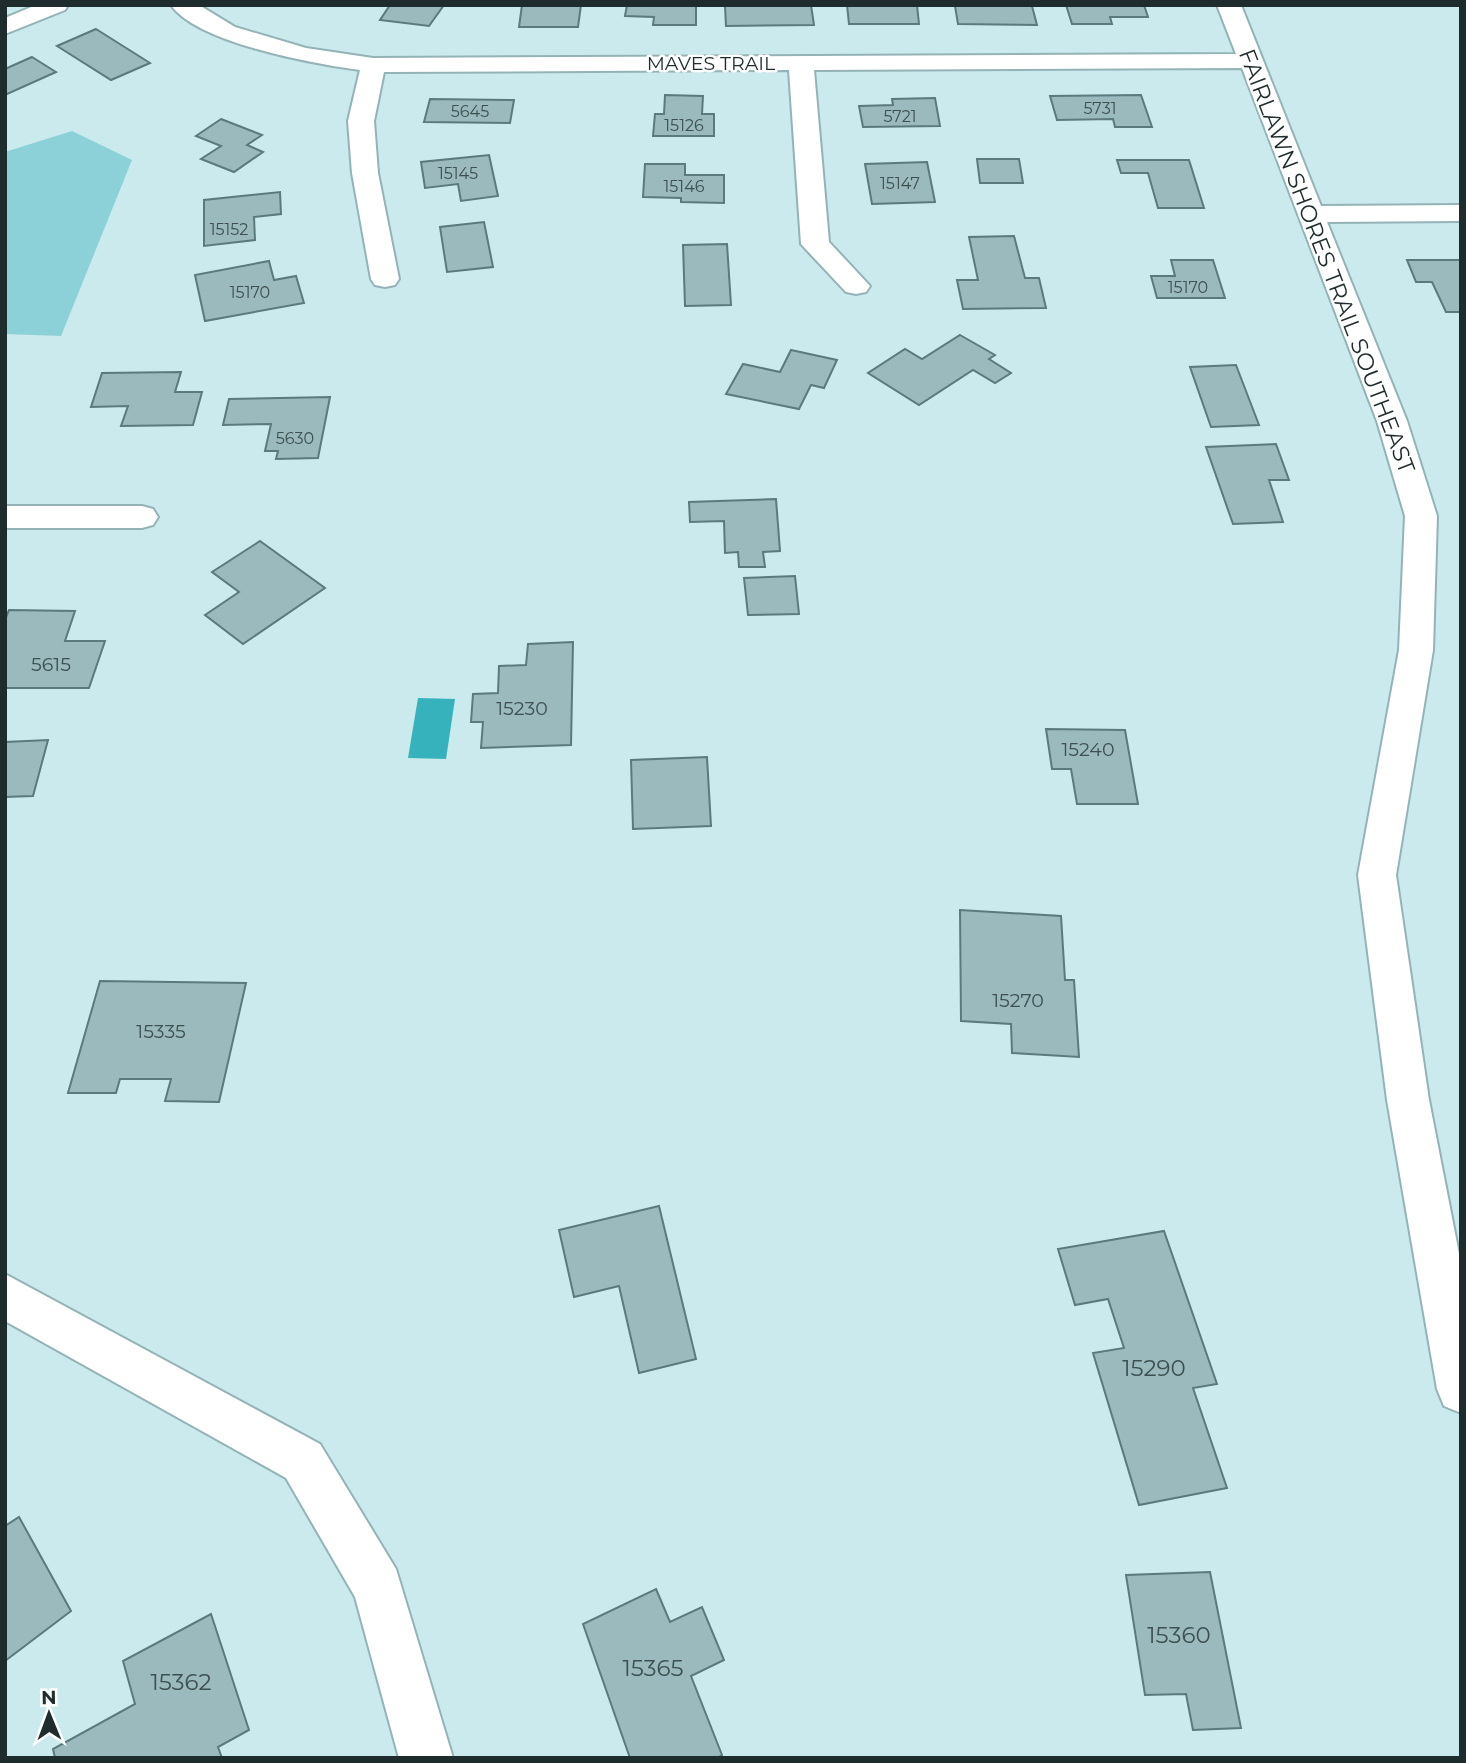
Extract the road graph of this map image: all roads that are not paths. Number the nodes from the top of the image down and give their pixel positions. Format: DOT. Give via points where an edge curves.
graph roads {
  1 [pos="57,5"];
  2 [pos="182,5"];
  3 [pos="1229,5"];
  4 [pos="5,27"];
  5 [pos="1252,61"];
  6 [pos="800,62"];
  7 [pos="373,65"];
  8 [pos="1311,214"];
  9 [pos="1461,214"];
  10 [pos="385,279"];
  11 [pos="856,286"];
  12 [pos="5,517"];
  13 [pos="142,517"];
  14 [pos="5,1296"];
  15 [pos="1461,1389"];
  16 [pos="426,1758"];
  1 -- 4 [label="street"];
  2 -- 7 [label="street, MAVES TRAIL" via="227,32 303,55"];
  3 -- 5 [label="street, FAIRLAWN SHORES TRAIL SOUTHEAST"];
  5 -- 6 [label="street, MAVES TRAIL"];
  5 -- 8 [label="street, FAIRLAWN SHORES TRAIL SOUTHEAST"];
  6 -- 7 [label="street, MAVES TRAIL"];
  6 -- 11 [label="street" via="815,244"];
  7 -- 10 [label="street" via="361,121 365,173"];
  8 -- 9 [label="street"];
  8 -- 15 [label="street, FAIRLAWN SHORES TRAIL SOUTHEAST" via="1392,421 1420,516 1416,650 1377,876 1408,1100"];
  12 -- 13 [label="street"];
  14 -- 16 [label="street" via="303,1461 378,1587"];
}
